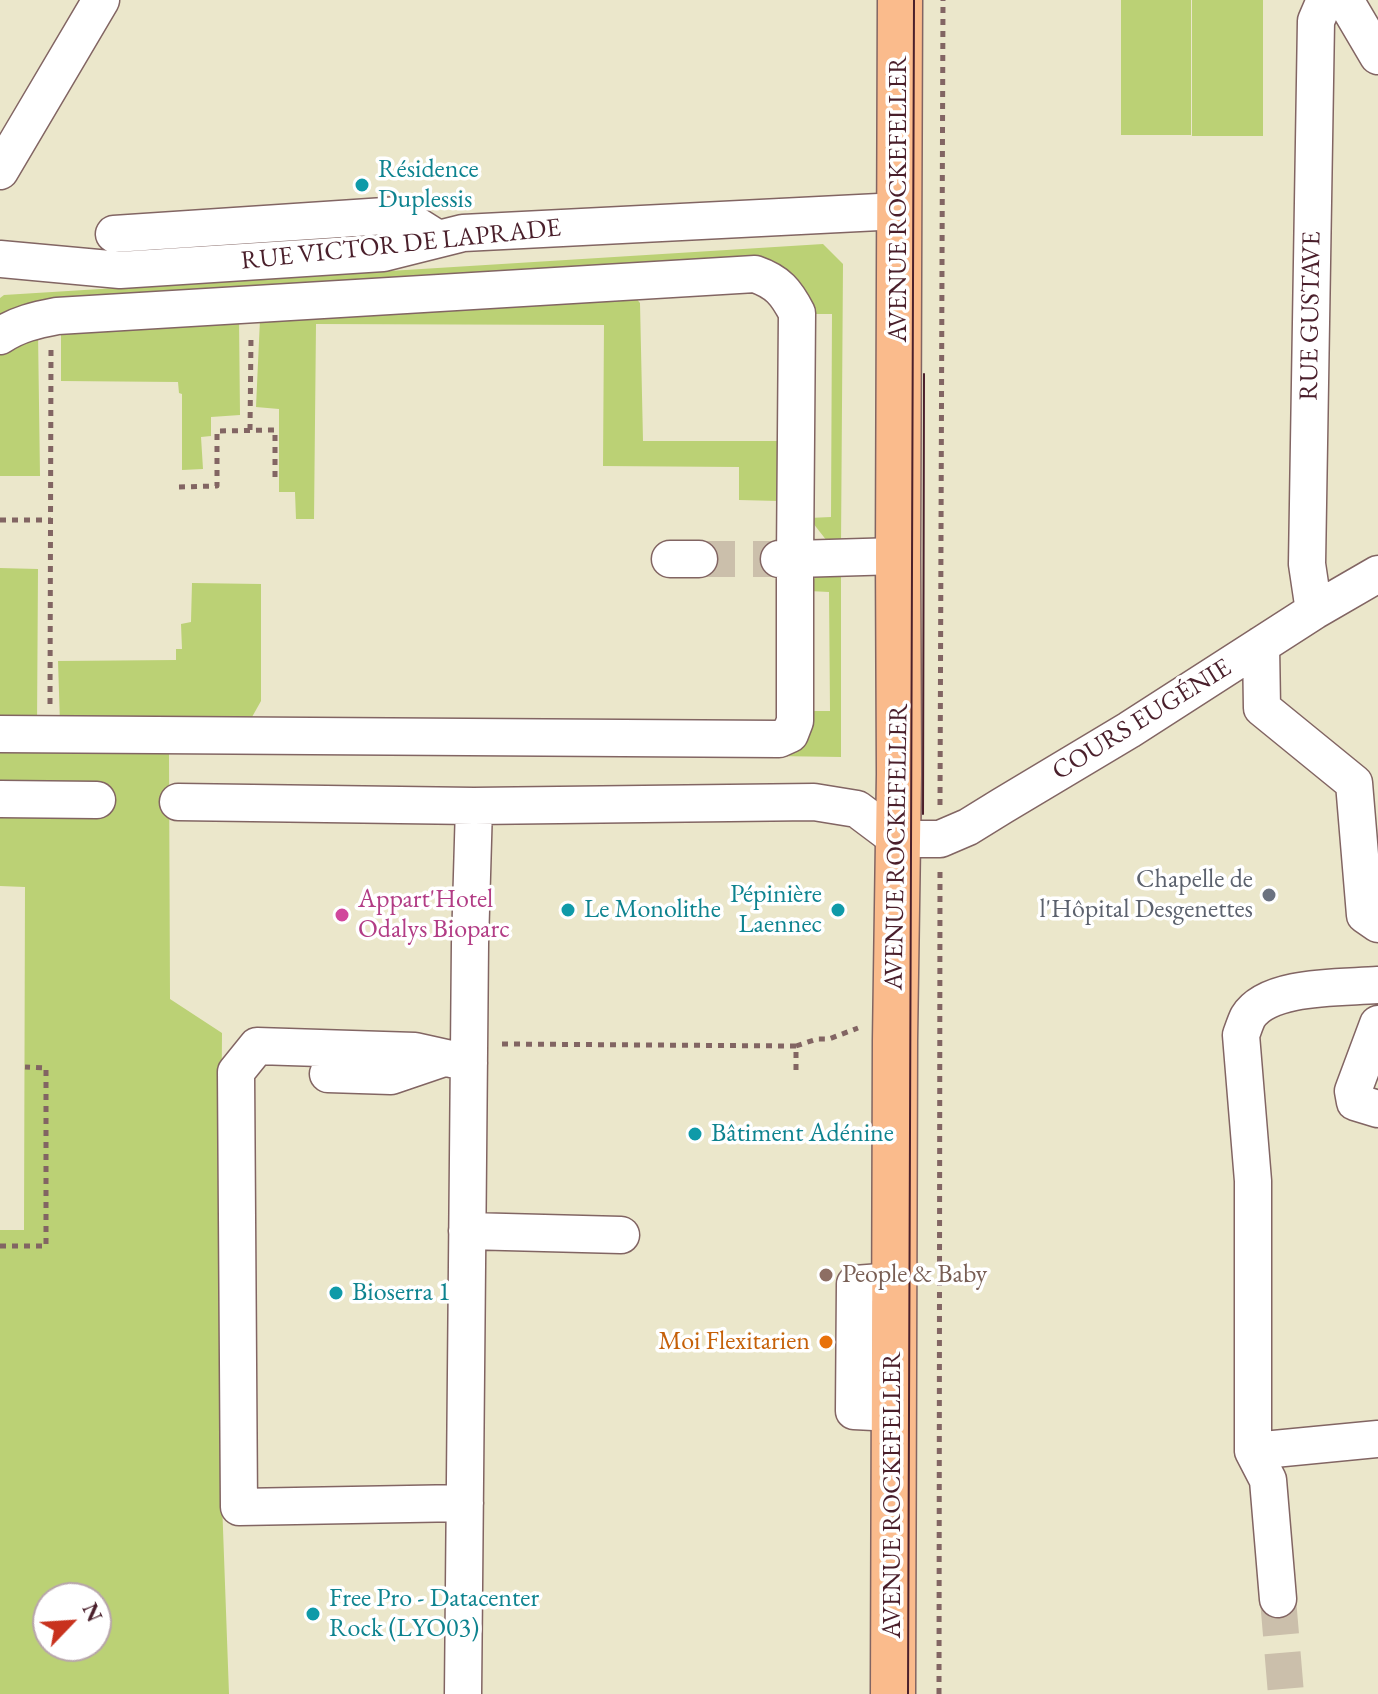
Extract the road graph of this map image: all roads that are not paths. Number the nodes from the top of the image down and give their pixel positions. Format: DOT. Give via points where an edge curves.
graph roads {
  1 [pos="101,0"];
  2 [pos="900,0"];
  3 [pos="1345,0"];
  4 [pos="1320,11"];
  5 [pos="1378,56"];
  6 [pos="0,171"];
  7 [pos="899,211"];
  8 [pos="114,234"];
  9 [pos="438,239"];
  10 [pos="0,259"];
  11 [pos="0,336"];
  12 [pos="898,556"];
  13 [pos="787,559"];
  14 [pos="1378,574"];
  15 [pos="1314,611"];
  16 [pos="1261,645"];
  17 [pos="0,734"];
  18 [pos="0,799"];
  19 [pos="97,800"];
  20 [pos="178,802"];
  21 [pos="474,806"];
  22 [pos="897,839"];
  23 [pos="1378,924"];
  24 [pos="1378,985"];
  25 [pos="1378,1024"];
  26 [pos="457,1060"];
  27 [pos="328,1074"];
  28 [pos="1378,1109"];
  29 [pos="467,1231"];
  30 [pos="621,1235"];
  31 [pos="1378,1439"];
  32 [pos="1253,1451"];
  33 [pos="465,1503"];
  34 [pos="1278,1599"];
  35 [pos="463,1694"];
  36 [pos="893,1694"];
  1 -- 6 [label="street"];
  2 -- 7 [label="main road, AVENUE ROCKEFELLER"];
  3 -- 5 [label="street"];
  4 -- 15 [label="street, RUE GUSTAVE" via="1307,564"];
  7 -- 9 [label="street, RUE VICTOR DE LAPRADE" via="463,233"];
  7 -- 12 [label="main road, AVENUE ROCKEFELLER"];
  8 -- 9 [label="street" via="400,215"];
  9 -- 10 [label="street, RUE VICTOR DE LAPRADE" via="383,253 120,270"];
  11 -- 13 [label="street" via="52,317 755,274 771,280 797,313"];
  12 -- 13 [label="street"];
  12 -- 22 [label="main road, AVENUE ROCKEFELLER"];
  13 -- 17 [label="street" via="795,721 790,734 779,739"];
  14 -- 15 [label="street, COURS EUGÉNIE"];
  15 -- 16 [label="street, COURS EUGÉNIE"];
  16 -- 22 [label="street, COURS EUGÉNIE" via="968,827 940,839"];
  16 -- 23 [label="street" via="1262,708 1354,783 1365,915"];
  18 -- 19 [label="street"];
  20 -- 21 [label="street"];
  21 -- 22 [label="street" via="814,802 857,809"];
  21 -- 26 [label="street"];
  22 -- 36 [label="main road, AVENUE ROCKEFELLER"];
  24 -- 32 [label="street" via="1295,991 1267,1000 1249,1015 1241,1035 1253,1181"];
  25 -- 28 [label="street" via="1353,1091 1355,1102"];
  26 -- 27 [label="street" via="391,1076"];
  26 -- 29 [label="street"];
  26 -- 33 [label="street" via="415,1051 257,1046 236,1072 239,1507"];
  29 -- 30 [label="street"];
  29 -- 33 [label="street"];
  31 -- 32 [label="street"];
  32 -- 34 [label="street" via="1268,1480"];
  33 -- 35 [label="street"];
}
